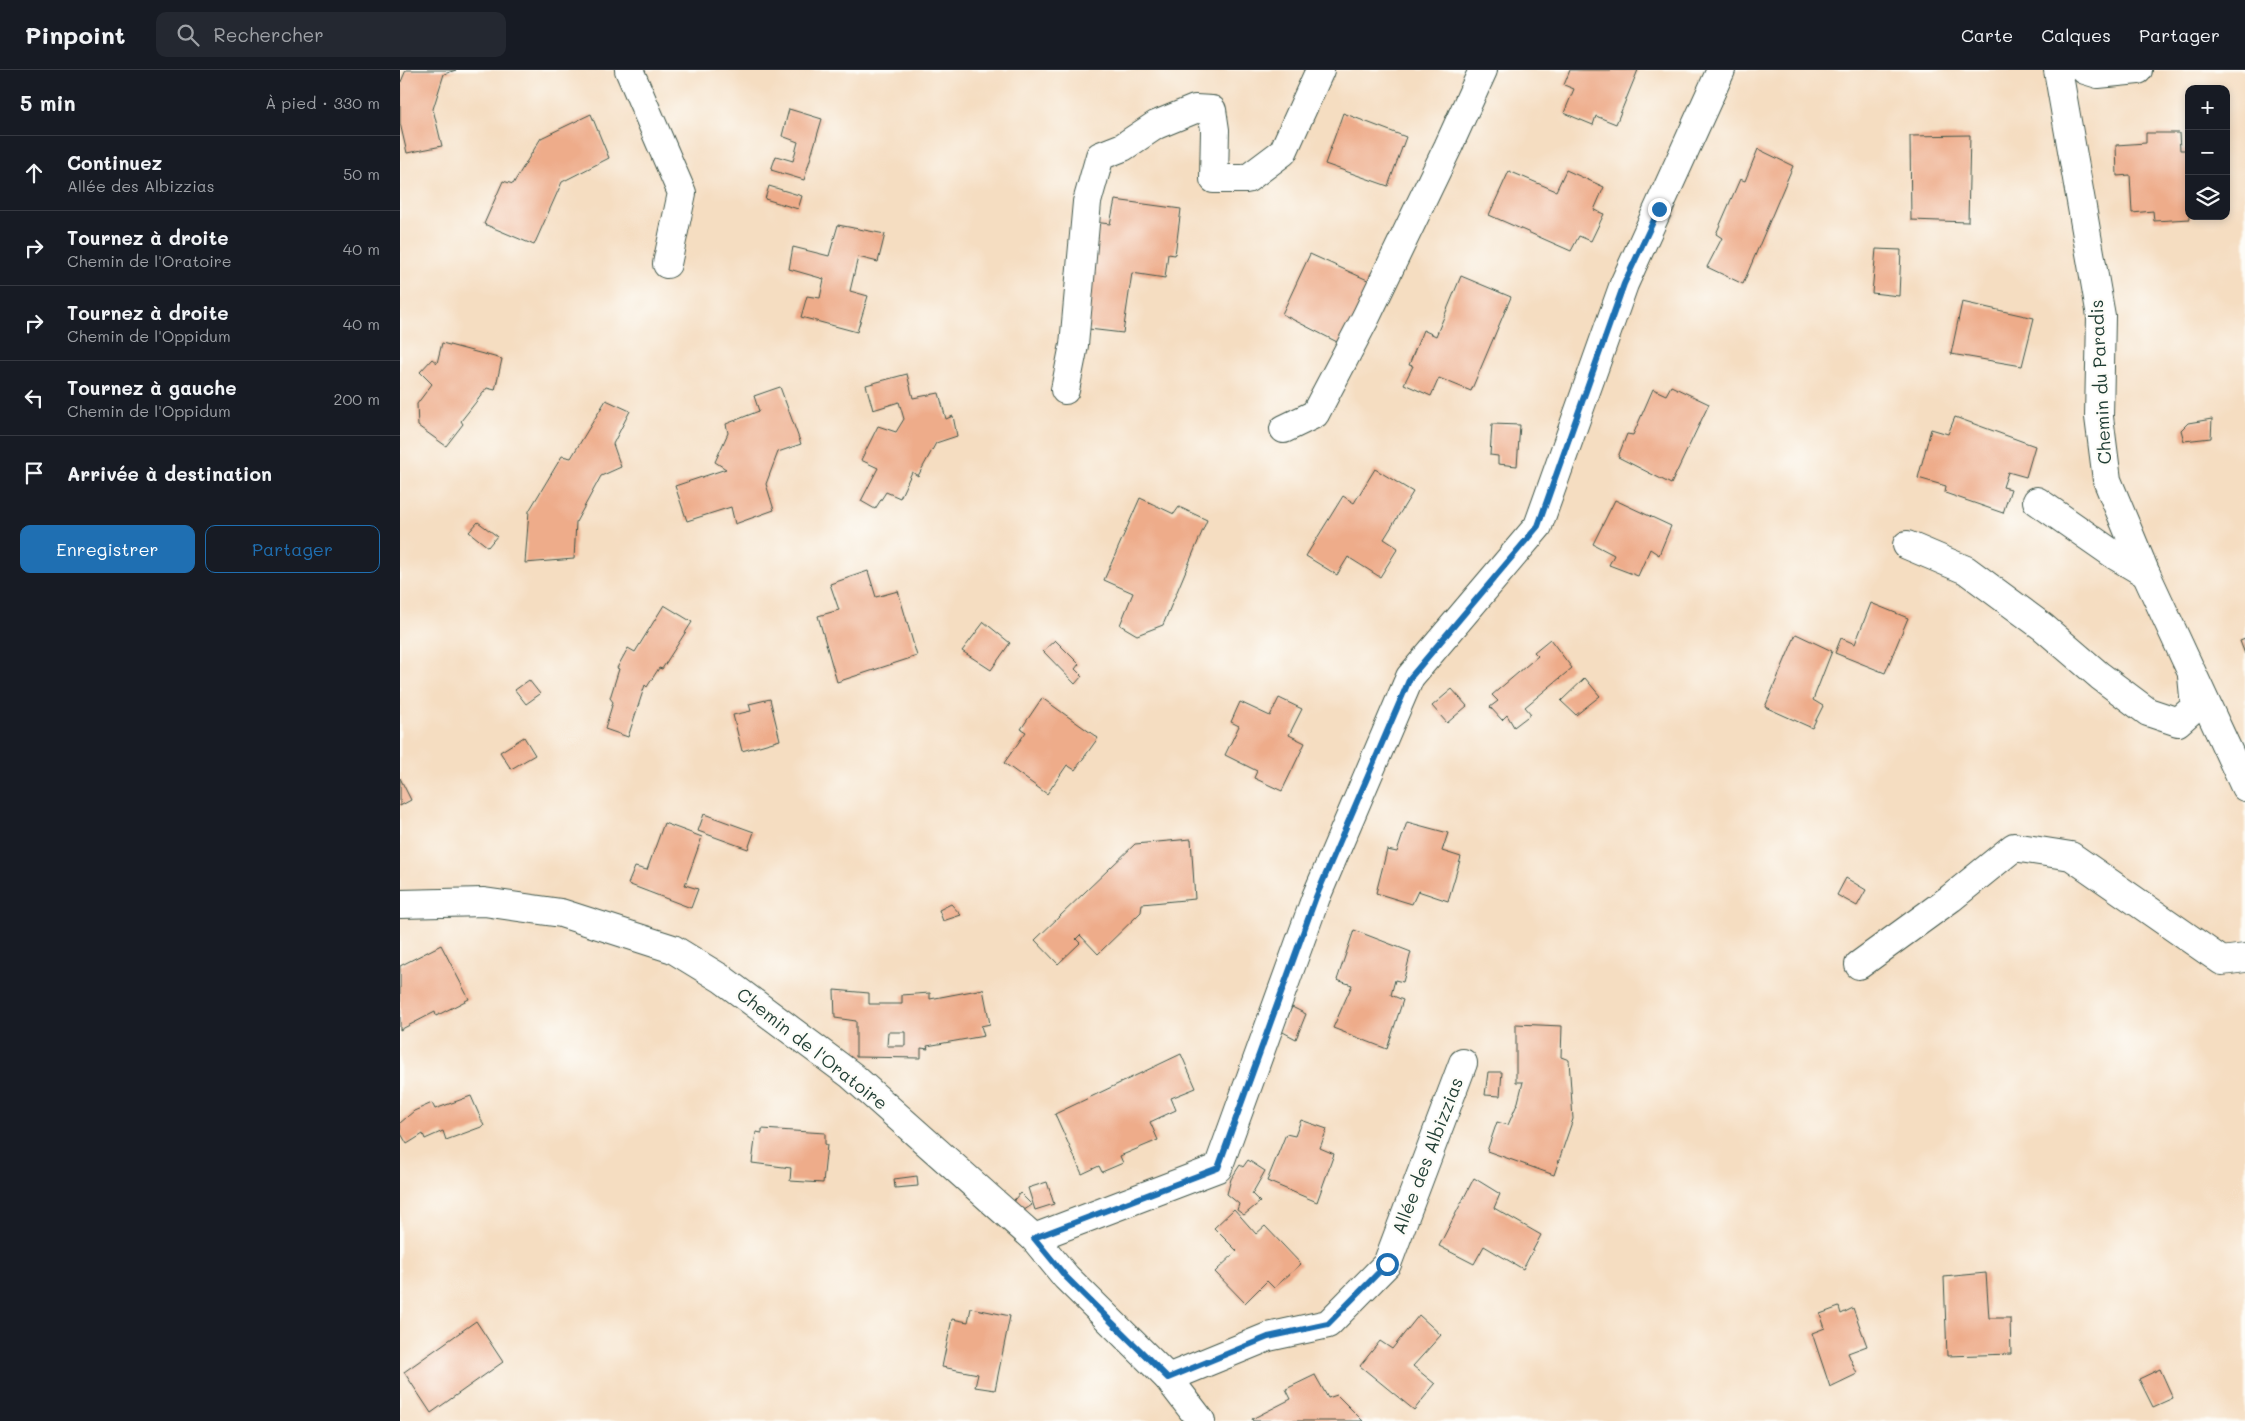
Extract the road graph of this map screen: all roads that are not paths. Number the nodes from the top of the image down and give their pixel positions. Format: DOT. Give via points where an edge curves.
graph roads {
  1 [pos="629,70"];
  2 [pos="1320,70"];
  3 [pos="1483,70"];
  4 [pos="1721,70"];
  5 [pos="2058,70"];
  6 [pos="2085,70"];
  7 [pos="2138,70"];
  8 [pos="667,264"];
  9 [pos="1065,390"];
  10 [pos="1284,429"];
  11 [pos="2037,500"];
  12 [pos="1907,545"];
  13 [pos="2146,574"];
  14 [pos="2190,666"];
  15 [pos="2245,787"];
  16 [pos="400,904"];
  17 [pos="2245,958"];
  18 [pos="1859,965"];
  19 [pos="1463,1063"];
  20 [pos="1034,1238"];
  21 [pos="1168,1378"];
  22 [pos="1201,1421"];
  1 -- 8 [label="street" via="682,193"];
  2 -- 9 [label="street" via="1283,152 1247,179 1214,179 1212,110 1195,109 1156,125 1123,147 1100,156 1088,202 1074,346"];
  3 -- 10 [label="street" via="1366,317 1315,414"];
  4 -- 20 [label="street" via="1624,284 1538,526 1410,678 1316,897 1218,1168"];
  5 -- 13 [label="street, Chemin du Paradis" via="2101,316 2099,417 2106,480"];
  6 -- 7 [label="street" via="2098,74"];
  11 -- 13 [label="street"];
  12 -- 14 [label="street" via="1966,570 2148,712 2178,722 2195,707"];
  13 -- 14 [label="street, Chemin du Paradis"];
  14 -- 15 [label="street, Chemin du Paradis"];
  16 -- 20 [label="street, Chemin de l'Oratoire" via="484,902 562,913 673,949 722,979 851,1075"];
  17 -- 18 [label="street" via="2222,961 2071,856 2014,847"];
  19 -- 21 [label="street, Allée des Albizzias" via="1387,1264 1328,1324 1268,1337"];
  20 -- 21 [label="street, Chemin de l'Oratoire" via="1066,1277"];
  21 -- 22 [label="street, Chemin de l'Oratoire"];
}
